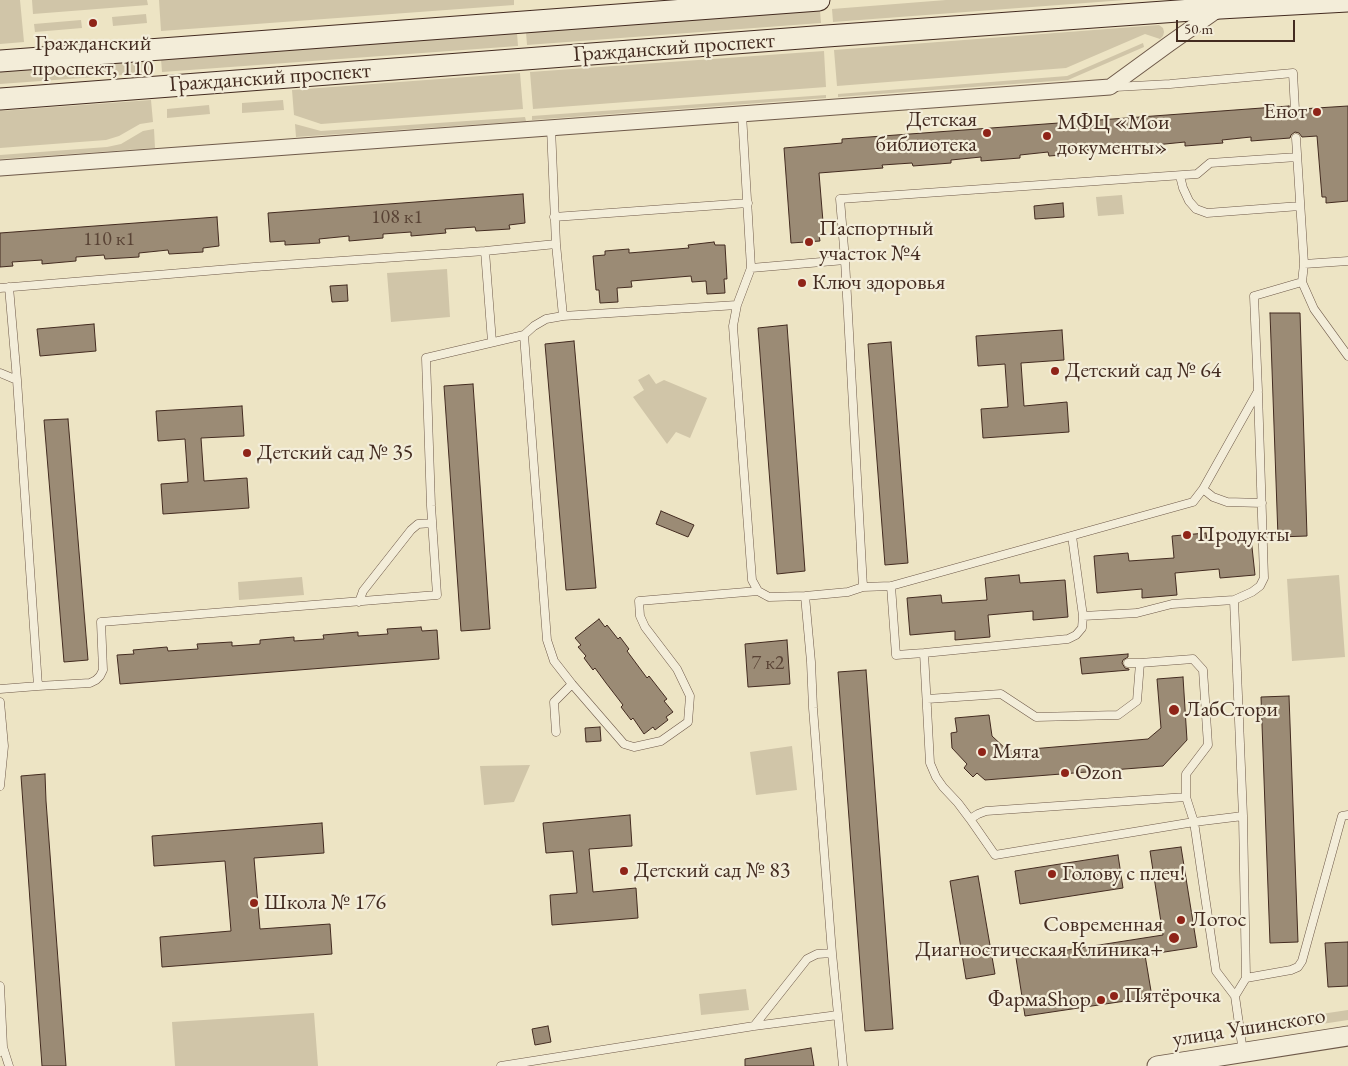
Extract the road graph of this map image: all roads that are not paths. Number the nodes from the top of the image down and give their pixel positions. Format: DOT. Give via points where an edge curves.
graph roads {
  1 [pos="819,0"];
  2 [pos="1348,1"];
  3 [pos="1220,8"];
  4 [pos="0,61"];
  5 [pos="1110,87"];
  6 [pos="0,99"];
  7 [pos="1295,110"];
  8 [pos="742,114"];
  9 [pos="551,128"];
  10 [pos="1296,138"];
  11 [pos="1297,157"];
  12 [pos="0,168"];
  13 [pos="1180,176"];
  14 [pos="748,203"];
  15 [pos="1300,206"];
  16 [pos="554,217"];
  17 [pos="556,244"];
  18 [pos="485,251"];
  19 [pos="845,260"];
  20 [pos="1348,261"];
  21 [pos="1304,264"];
  22 [pos="751,268"];
  23 [pos="1302,282"];
  24 [pos="9,287"];
  25 [pos="0,288"];
  26 [pos="737,305"];
  27 [pos="563,316"];
  28 [pos="524,334"];
  29 [pos="492,342"];
  30 [pos="1348,356"];
  31 [pos="0,373"];
  32 [pos="17,380"];
  33 [pos="1258,391"];
  34 [pos="1203,489"];
  35 [pos="1262,503"];
  36 [pos="432,524"];
  37 [pos="1072,536"];
  38 [pos="891,586"];
  39 [pos="862,587"];
  40 [pos="758,591"];
  41 [pos="805,596"];
  42 [pos="1234,600"];
  43 [pos="359,602"];
  44 [pos="1083,616"];
  45 [pos="924,654"];
  46 [pos="1128,663"];
  47 [pos="1140,663"];
  48 [pos="572,684"];
  49 [pos="38,686"];
  50 [pos="0,689"];
  51 [pos="927,699"];
  52 [pos="0,702"];
  53 [pos="556,732"];
  54 [pos="0,786"];
  55 [pos="1186,797"];
  56 [pos="1348,815"];
  57 [pos="1243,816"];
  58 [pos="970,819"];
  59 [pos="1194,822"];
  60 [pos="832,953"];
  61 [pos="1246,978"];
  62 [pos="0,986"];
  63 [pos="1235,996"];
  64 [pos="838,1015"];
  65 [pos="754,1026"];
  66 [pos="1348,1036"];
  67 [pos="2,1049"];
  68 [pos="1244,1052"];
  69 [pos="9,1066"];
  70 [pos="501,1066"];
  71 [pos="843,1066"];
  72 [pos="1157,1066"];
  1 -- 4 [label="main road, Гражданский проспект"];
  2 -- 3 [label="main road, Гражданский проспект"];
  3 -- 5 [label="street"];
  3 -- 6 [label="main road, Гражданский проспект"];
  5 -- 7 [label="lane" via="1293,73"];
  5 -- 8 [label="street"];
  8 -- 9 [label="street"];
  8 -- 14 [label="lane"];
  9 -- 12 [label="street"];
  9 -- 16 [label="lane"];
  10 -- 11 [label="lane"];
  11 -- 13 [label="lane" via="1210,163 1197,174"];
  11 -- 15 [label="lane"];
  13 -- 15 [label="lane" via="1188,200 1196,209 1207,213"];
  13 -- 19 [label="lane" via="840,199"];
  14 -- 16 [label="lane"];
  14 -- 22 [label="lane"];
  15 -- 21 [label="lane"];
  16 -- 17 [label="lane"];
  17 -- 18 [label="lane"];
  17 -- 27 [label="lane"];
  18 -- 24 [label="lane"];
  18 -- 29 [label="lane"];
  19 -- 22 [label="lane"];
  19 -- 39 [label="lane"];
  20 -- 21 [label="lane"];
  21 -- 23 [label="lane"];
  22 -- 26 [label="lane"];
  23 -- 30 [label="lane" via="1314,309"];
  23 -- 33 [label="lane" via="1254,296"];
  24 -- 25 [label="lane"];
  24 -- 32 [label="lane"];
  26 -- 27 [label="lane"];
  26 -- 40 [label="lane" via="733,326 752,580"];
  27 -- 28 [label="lane" via="546,319"];
  28 -- 29 [label="lane"];
  28 -- 48 [label="lane" via="547,640 554,661"];
  29 -- 36 [label="lane" via="426,358"];
  31 -- 32 [label="lane"];
  32 -- 49 [label="lane"];
  33 -- 34 [label="lane"];
  33 -- 35 [label="lane"];
  34 -- 35 [label="lane" via="1227,502"];
  34 -- 37 [label="lane" via="1193,502"];
  35 -- 42 [label="lane" via="1264,578 1252,592"];
  36 -- 43 [label="lane" via="418,524 410,530 363,591"];
  36 -- 43 [label="lane" via="437,595"];
  37 -- 38 [label="lane"];
  37 -- 44 [label="lane"];
  38 -- 39 [label="lane"];
  38 -- 45 [label="lane" via="896,655"];
  39 -- 41 [label="lane" via="848,592"];
  40 -- 41 [label="lane" via="769,596"];
  40 -- 48 [label="lane" via="639,601 645,627 676,668 690,696 688,722 661,741 634,747 624,744"];
  41 -- 60 [label="lane"];
  42 -- 44 [label="lane" via="1172,604 1137,613"];
  42 -- 57 [label="lane"];
  43 -- 49 [label="lane" via="101,622 103,670 100,676 90,683"];
  44 -- 45 [label="lane" via="1082,628 1068,639"];
  45 -- 51 [label="lane"];
  46 -- 47 [label="lane"];
  47 -- 51 [label="lane" via="1137,701 1118,715 1036,717 1001,694"];
  47 -- 55 [label="lane" via="1193,659 1203,670 1208,745 1186,774"];
  48 -- 53 [label="lane" via="554,702"];
  49 -- 50 [label="lane"];
  51 -- 58 [label="lane" via="930,763 943,787"];
  52 -- 54 [label="lane" via="4,746"];
  55 -- 58 [label="lane" via="986,811"];
  55 -- 59 [label="lane"];
  56 -- 61 [label="lane" via="1342,816 1302,961 1291,970"];
  57 -- 59 [label="lane"];
  57 -- 61 [label="lane"];
  58 -- 59 [label="lane" via="995,855"];
  59 -- 63 [label="lane" via="1216,971"];
  60 -- 64 [label="lane"];
  60 -- 65 [label="lane" via="817,954 807,959"];
  61 -- 63 [label="lane"];
  62 -- 67 [label="lane"];
  63 -- 68 [label="lane"];
  64 -- 65 [label="lane"];
  64 -- 71 [label="lane"];
  65 -- 70 [label="lane"];
  66 -- 68 [label="street, улица Ушинского"];
  67 -- 69 [label="lane"];
  68 -- 72 [label="street, улица Ушинского"];
}
